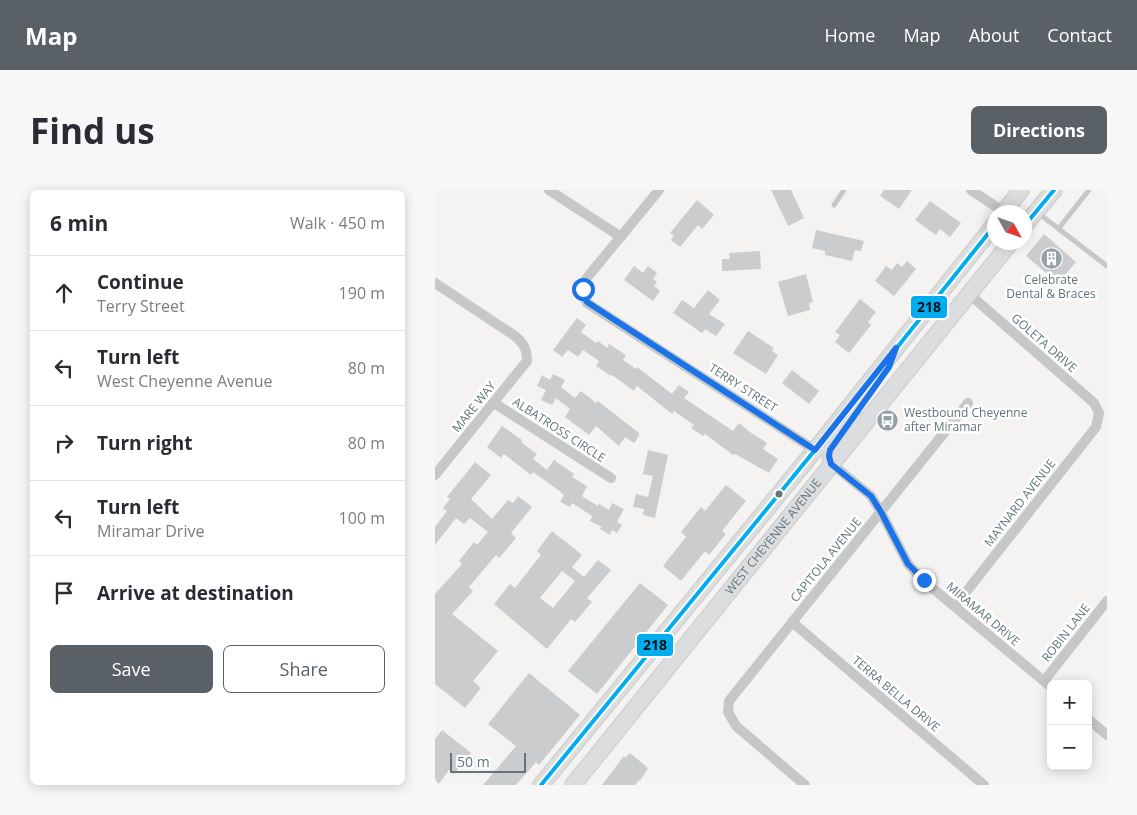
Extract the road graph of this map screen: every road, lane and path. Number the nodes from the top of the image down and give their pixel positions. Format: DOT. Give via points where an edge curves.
graph roads {
  1 [pos="549,190"];
  2 [pos="659,190"];
  3 [pos="845,190"];
  4 [pos="971,190"];
  5 [pos="1021,190"];
  6 [pos="1054,190"];
  7 [pos="1089,190"];
  8 [pos="834,205"];
  9 [pos="994,205"];
  10 [pos="1009,205"];
  11 [pos="1036,212"];
  12 [pos="1032,217"];
  13 [pos="1059,228"];
  14 [pos="987,234"];
  15 [pos="621,237"];
  16 [pos="1005,250"];
  17 [pos="1107,266"];
  18 [pos="435,284"];
  19 [pos="969,294"];
  20 [pos="896,348"];
  21 [pos="494,403"];
  22 [pos="968,403"];
  23 [pos="1099,414"];
  24 [pos="815,450"];
  25 [pos="831,464"];
  26 [pos="435,475"];
  27 [pos="611,478"];
  28 [pos="881,512"];
  29 [pos="739,578"];
  30 [pos="1107,601"];
  31 [pos="955,606"];
  32 [pos="791,622"];
  33 [pos="1050,680"];
  34 [pos="1047,684"];
  35 [pos="1092,722"];
  36 [pos="1107,735"];
  37 [pos="541,785"];
  38 [pos="573,785"];
  39 [pos="805,785"];
  40 [pos="984,785"];
  1 -- 15 [label="street"];
  2 -- 15 [label="street"];
  3 -- 8 [label="lane"];
  4 -- 9 [label="street"];
  5 -- 10 [label="main road"];
  6 -- 11 [label="main road"];
  7 -- 13 [label="lane"];
  11 -- 12 [label="main road"];
  11 -- 13 [label="lane"];
  13 -- 17 [label="lane"];
  14 -- 20 [label="main road, WEST CHEYENNE AVENUE"];
  15 -- 24 [label="street, TERRY STREET" via="586,279 583,289 587,302"];
  16 -- 19 [label="main road, WEST CHEYENNE AVENUE"];
  18 -- 21 [label="street, MARE WAY" via="524,344 527,361"];
  19 -- 23 [label="street, GOLETA DRIVE" via="1094,403"];
  19 -- 25 [label="main road, WEST CHEYENNE AVENUE"];
  20 -- 24 [label="main road, WEST CHEYENNE AVENUE"];
  20 -- 25 [label="main road" via="889,367 830,450"];
  21 -- 26 [label="street, MARE WAY"];
  21 -- 27 [label="street, ALBATROSS CIRCLE"];
  22 -- 28 [label="street, CAPITOLA AVENUE"];
  23 -- 31 [label="street, MAYNARD AVENUE" via="1096,427"];
  24 -- 29 [label="main road" via="819,466 747,560"];
  24 -- 37 [label="main road, WEST CHEYENNE AVENUE"];
  25 -- 28 [label="street, MIRAMAR DRIVE" via="871,496"];
  25 -- 29 [label="main road, WEST CHEYENNE AVENUE"];
  28 -- 31 [label="street, MIRAMAR DRIVE" via="908,564"];
  28 -- 32 [label="street, CAPITOLA AVENUE"];
  29 -- 38 [label="main road, WEST CHEYENNE AVENUE"];
  30 -- 33 [label="street, ROBIN LANE"];
  31 -- 34 [label="street, MIRAMAR DRIVE"];
  32 -- 39 [label="street, CAPITOLA AVENUE" via="729,701 728,712 736,726"];
  32 -- 40 [label="street, TERRA BELLA DRIVE"];
  35 -- 36 [label="street"];
}
